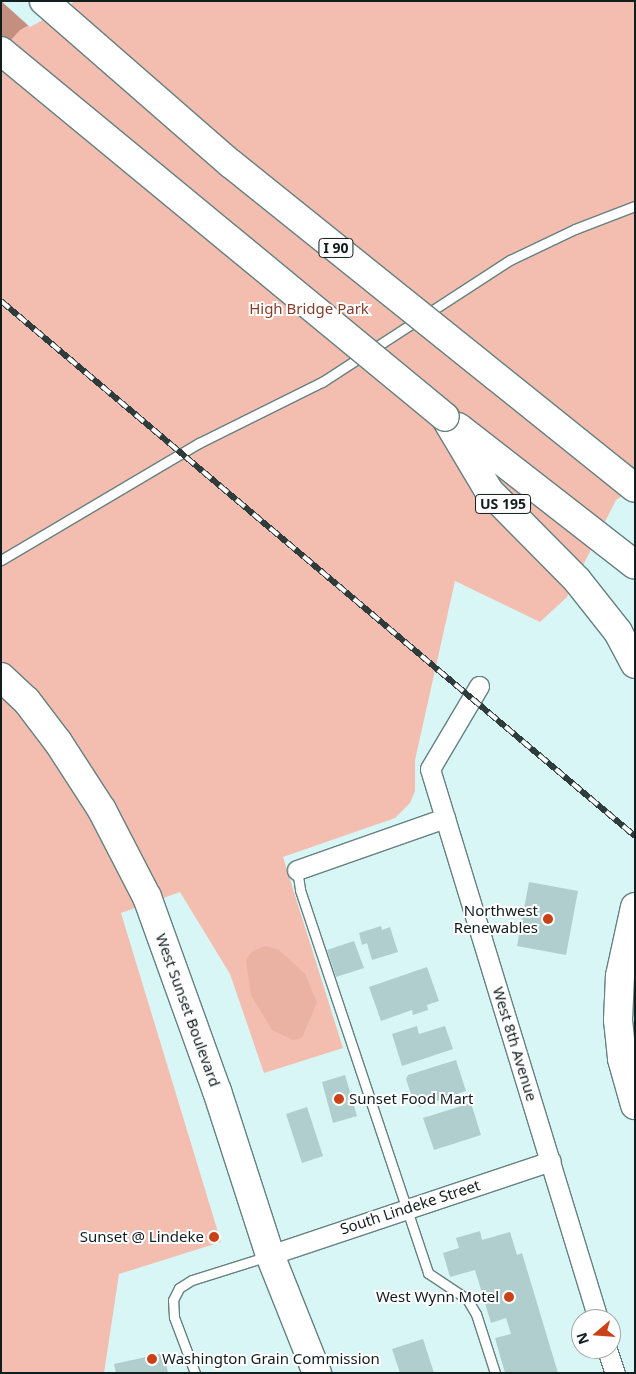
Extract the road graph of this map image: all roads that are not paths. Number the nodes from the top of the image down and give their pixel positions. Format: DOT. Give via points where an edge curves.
graph roads {
  1 [pos="44,1"];
  2 [pos="1,51"];
  3 [pos="635,206"];
  4 [pos="445,416"];
  5 [pos="635,488"];
  6 [pos="1,560"];
  7 [pos="635,565"];
  8 [pos="635,664"];
  9 [pos="1,677"];
  10 [pos="479,686"];
  11 [pos="444,818"];
  12 [pos="297,870"];
  13 [pos="635,907"];
  14 [pos="635,1105"];
  15 [pos="551,1161"];
  16 [pos="406,1208"];
  17 [pos="270,1255"];
  18 [pos="595,1309"];
  19 [pos="610,1359"];
  20 [pos="195,1373"];
  21 [pos="317,1373"];
  22 [pos="495,1373"];
  23 [pos="614,1373"];
  1 -- 5 [label="main road, I 90, bridge" via="230,163"];
  2 -- 4 [label="main road, bridge"];
  3 -- 6 [label="lane" via="575,228 510,260 322,382 199,443"];
  4 -- 7 [label="main road"];
  4 -- 8 [label="main road, US 195" via="489,490 577,580 618,632"];
  9 -- 17 [label="main road, West Sunset Boulevard" via="26,700 58,742 102,810 147,897"];
  10 -- 11 [label="street, West 8th Avenue" via="430,769"];
  11 -- 12 [label="street"];
  11 -- 15 [label="street, West 8th Avenue"];
  12 -- 16 [label="lane" via="303,899"];
  13 -- 14 [label="main road" via="620,976 618,1020 622,1059"];
  15 -- 16 [label="street, South Lindeke Street"];
  15 -- 18 [label="street, West 8th Avenue"];
  16 -- 17 [label="street, South Lindeke Street"];
  16 -- 22 [label="lane" via="428,1273 467,1299 476,1314"];
  17 -- 20 [label="lane" via="192,1280 179,1288 173,1300 174,1317"];
  17 -- 21 [label="main road, West Sunset Boulevard"];
  19 -- 23 [label="street"];
}
